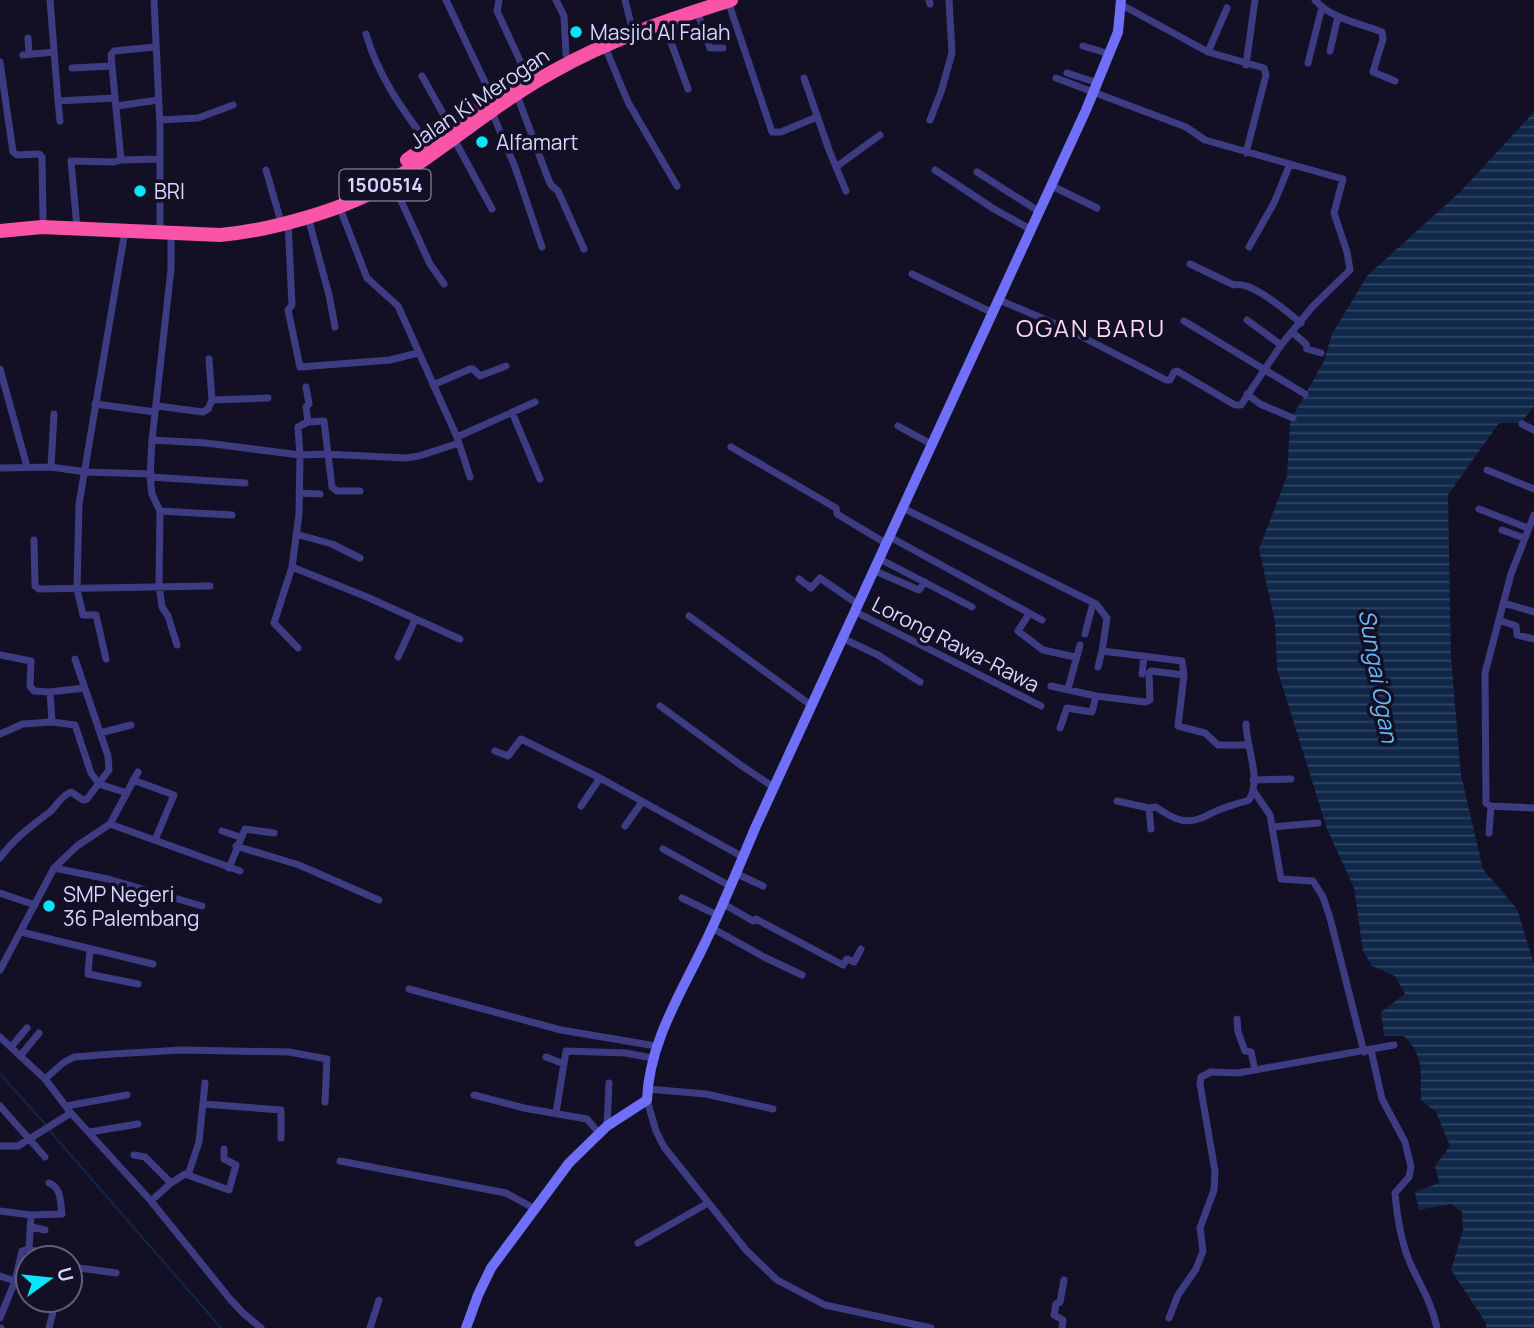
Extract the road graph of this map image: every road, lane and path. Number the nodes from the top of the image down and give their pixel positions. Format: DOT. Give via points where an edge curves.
graph roads {
  1 [pos="50,0"];
  2 [pos="154,0"];
  3 [pos="446,0"];
  4 [pos="499,0"];
  5 [pos="556,0"];
  6 [pos="625,0"];
  7 [pos="730,0"];
  8 [pos="949,0"];
  9 [pos="1255,0"];
  10 [pos="1315,0"];
  11 [pos="1121,2"];
  12 [pos="698,6"];
  13 [pos="1322,7"];
  14 [pos="1227,8"];
  15 [pos="1338,16"];
  16 [pos="664,23"];
  17 [pos="632,28"];
  18 [pos="366,34"];
  19 [pos="28,38"];
  20 [pos="1083,46"];
  21 [pos="155,47"];
  22 [pos="605,47"];
  23 [pos="723,48"];
  24 [pos="1330,51"];
  25 [pos="54,52"];
  26 [pos="1208,52"];
  27 [pos="566,54"];
  28 [pos="1110,54"];
  29 [pos="0,62"];
  30 [pos="1308,63"];
  31 [pos="1246,65"];
  32 [pos="111,66"];
  33 [pos="72,68"];
  34 [pos="1067,73"];
  35 [pos="422,75"];
  36 [pos="528,78"];
  37 [pos="804,78"];
  38 [pos="1056,78"];
  39 [pos="1395,81"];
  40 [pos="1096,88"];
  41 [pos="688,89"];
  42 [pos="517,95"];
  43 [pos="158,100"];
  44 [pos="58,101"];
  45 [pos="116,102"];
  46 [pos="233,105"];
  47 [pos="492,106"];
  48 [pos="817,117"];
  49 [pos="160,120"];
  50 [pos="930,120"];
  51 [pos="60,121"];
  52 [pos="453,133"];
  53 [pos="880,135"];
  54 [pos="428,144"];
  55 [pos="1245,153"];
  56 [pos="160,159"];
  57 [pos="121,160"];
  58 [pos="1290,164"];
  59 [pos="836,167"];
  60 [pos="266,170"];
  61 [pos="935,170"];
  62 [pos="977,172"];
  63 [pos="392,180"];
  64 [pos="677,186"];
  65 [pos="1051,187"];
  66 [pos="846,191"];
  67 [pos="338,206"];
  68 [pos="1042,208"];
  69 [pos="1097,208"];
  70 [pos="492,209"];
  71 [pos="307,216"];
  72 [pos="284,218"];
  73 [pos="0,220"];
  74 [pos="43,220"];
  75 [pos="76,224"];
  76 [pos="164,229"];
  77 [pos="125,230"];
  78 [pos="1032,230"];
  79 [pos="0,231"];
  80 [pos="542,247"];
  81 [pos="1249,247"];
  82 [pos="583,249"];
  83 [pos="1190,264"];
  84 [pos="912,274"];
  85 [pos="444,284"];
  86 [pos="999,300"];
  87 [pos="993,313"];
  88 [pos="1247,320"];
  89 [pos="1184,321"];
  90 [pos="1300,323"];
  91 [pos="335,327"];
  92 [pos="1292,332"];
  93 [pos="1281,345"];
  94 [pos="418,353"];
  95 [pos="1321,354"];
  96 [pos="209,359"];
  97 [pos="506,366"];
  98 [pos="0,369"];
  99 [pos="1263,369"];
  100 [pos="433,385"];
  101 [pos="306,387"];
  102 [pos="1247,394"];
  103 [pos="1305,394"];
  104 [pos="268,398"];
  105 [pos="212,400"];
  106 [pos="535,402"];
  107 [pos="95,404"];
  108 [pos="156,409"];
  109 [pos="512,412"];
  110 [pos="54,414"];
  111 [pos="1293,418"];
  112 [pos="308,422"];
  113 [pos="1522,425"];
  114 [pos="898,426"];
  115 [pos="1534,430"];
  116 [pos="152,440"];
  117 [pos="458,440"];
  118 [pos="933,445"];
  119 [pos="731,447"];
  120 [pos="326,454"];
  121 [pos="300,455"];
  122 [pos="26,463"];
  123 [pos="51,467"];
  124 [pos="0,468"];
  125 [pos="1487,470"];
  126 [pos="86,472"];
  127 [pos="151,475"];
  128 [pos="470,477"];
  129 [pos="540,479"];
  130 [pos="245,483"];
  131 [pos="1534,489"];
  132 [pos="360,491"];
  133 [pos="299,493"];
  134 [pos="320,494"];
  135 [pos="903,509"];
  136 [pos="1479,509"];
  137 [pos="160,511"];
  138 [pos="232,515"];
  139 [pos="1534,515"];
  140 [pos="1528,528"];
  141 [pos="1502,530"];
  142 [pos="296,534"];
  143 [pos="1524,538"];
  144 [pos="34,540"];
  145 [pos="888,541"];
  146 [pos="360,558"];
  147 [pos="880,559"];
  148 [pos="292,567"];
  149 [pos="875,571"];
  150 [pos="799,579"];
  151 [pos="925,582"];
  152 [pos="159,585"];
  153 [pos="210,586"];
  154 [pos="77,589"];
  155 [pos="1093,603"];
  156 [pos="1504,603"];
  157 [pos="972,607"];
  158 [pos="858,609"];
  159 [pos="1534,612"];
  160 [pos="1029,614"];
  161 [pos="689,616"];
  162 [pos="415,620"];
  163 [pos="1042,620"];
  164 [pos="1499,620"];
  165 [pos="1085,634"];
  166 [pos="460,639"];
  167 [pos="844,639"];
  168 [pos="1534,639"];
  169 [pos="177,645"];
  170 [pos="1080,645"];
  171 [pos="298,648"];
  172 [pos="1102,651"];
  173 [pos="0,655"];
  174 [pos="1144,656"];
  175 [pos="398,657"];
  176 [pos="1076,657"];
  177 [pos="75,659"];
  178 [pos="106,659"];
  179 [pos="1098,667"];
  180 [pos="1142,674"];
  181 [pos="1184,675"];
  182 [pos="919,682"];
  183 [pos="1051,686"];
  184 [pos="83,688"];
  185 [pos="1068,689"];
  186 [pos="50,692"];
  187 [pos="1096,695"];
  188 [pos="660,706"];
  189 [pos="812,706"];
  190 [pos="1041,706"];
  191 [pos="52,722"];
  192 [pos="1246,724"];
  193 [pos="131,725"];
  194 [pos="1060,728"];
  195 [pos="0,733"];
  196 [pos="100,733"];
  197 [pos="1249,745"];
  198 [pos="495,751"];
  199 [pos="138,772"];
  200 [pos="600,778"];
  201 [pos="1291,779"];
  202 [pos="133,780"];
  203 [pos="1253,780"];
  204 [pos="99,784"];
  205 [pos="775,788"];
  206 [pos="1253,790"];
  207 [pos="127,793"];
  208 [pos="1117,801"];
  209 [pos="642,803"];
  210 [pos="581,806"];
  211 [pos="1491,806"];
  212 [pos="1149,808"];
  213 [pos="1534,808"];
  214 [pos="1318,823"];
  215 [pos="110,824"];
  216 [pos="625,827"];
  217 [pos="1272,827"];
  218 [pos="1151,829"];
  219 [pos="222,831"];
  220 [pos="274,833"];
  221 [pos="1489,833"];
  222 [pos="240,836"];
  223 [pos="155,840"];
  224 [pos="236,846"];
  225 [pos="663,849"];
  226 [pos="743,857"];
  227 [pos="0,858"];
  228 [pos="54,868"];
  229 [pos="229,868"];
  230 [pos="240,871"];
  231 [pos="736,873"];
  232 [pos="730,886"];
  233 [pos="764,886"];
  234 [pos="0,893"];
  235 [pos="682,898"];
  236 [pos="379,901"];
  237 [pos="722,903"];
  238 [pos="35,905"];
  239 [pos="202,906"];
  240 [pos="717,915"];
  241 [pos="712,928"];
  242 [pos="20,932"];
  243 [pos="0,948"];
  244 [pos="862,948"];
  245 [pos="90,949"];
  246 [pos="10,952"];
  247 [pos="153,964"];
  248 [pos="0,970"];
  249 [pos="802,975"];
  250 [pos="138,984"];
  251 [pos="409,989"];
  252 [pos="1237,1019"];
  253 [pos="27,1028"];
  254 [pos="39,1033"];
  255 [pos="0,1037"];
  256 [pos="1394,1045"];
  257 [pos="656,1046"];
  258 [pos="11,1047"];
  259 [pos="1368,1051"];
  260 [pos="20,1056"];
  261 [pos="546,1057"];
  262 [pos="652,1058"];
  263 [pos="564,1064"];
  264 [pos="1255,1070"];
  265 [pos="45,1079"];
  266 [pos="205,1083"];
  267 [pos="609,1083"];
  268 [pos="127,1094"];
  269 [pos="647,1094"];
  270 [pos="474,1095"];
  271 [pos="325,1102"];
  272 [pos="203,1104"];
  273 [pos="0,1106"];
  274 [pos="69,1109"];
  275 [pos="773,1109"];
  276 [pos="555,1113"];
  277 [pos="138,1124"];
  278 [pos="603,1130"];
  279 [pos="90,1132"];
  280 [pos="32,1138"];
  281 [pos="281,1138"];
  282 [pos="0,1146"];
  283 [pos="224,1149"];
  284 [pos="134,1155"];
  285 [pos="45,1157"];
  286 [pos="340,1161"];
  287 [pos="188,1175"];
  288 [pos="49,1183"];
  289 [pos="171,1183"];
  290 [pos="151,1200"];
  291 [pos="708,1203"];
  292 [pos="535,1209"];
  293 [pos="0,1211"];
  294 [pos="31,1215"];
  295 [pos="32,1227"];
  296 [pos="45,1230"];
  297 [pos="638,1243"];
  298 [pos="30,1244"];
  299 [pos="84,1269"];
  300 [pos="116,1273"];
  301 [pos="1063,1280"];
  302 [pos="14,1283"];
  303 [pos="379,1300"];
  304 [pos="0,1318"];
  305 [pos="1169,1318"];
  306 [pos="897,1324"];
  307 [pos="261,1328"];
  308 [pos="370,1328"];
  309 [pos="466,1328"];
  310 [pos="931,1328"];
  311 [pos="1062,1328"];
  312 [pos="1437,1328"];
  1 -- 25 [label="street"];
  2 -- 21 [label="street"];
  3 -- 47 [label="street"];
  4 -- 36 [label="street" via="497,11"];
  5 -- 27 [label="street" via="564,16"];
  6 -- 17 [label="street"];
  7 -- 12 [label="highway, Jalan Ki Merogan / 1500514"];
  7 -- 48 [label="street" via="772,132"];
  8 -- 50 [label="street" via="952,52"];
  9 -- 31 [label="street"];
  10 -- 13 [label="street"];
  11 -- 26 [label="street"];
  11 -- 28 [label="street"];
  12 -- 16 [label="highway, Jalan Ki Merogan / 1500514"];
  12 -- 17 [label="highway, Jalan Ki Merogan / 1500514"];
  12 -- 23 [label="street" via="710,48"];
  13 -- 15 [label="street"];
  13 -- 30 [label="street"];
  14 -- 26 [label="street"];
  15 -- 24 [label="street"];
  15 -- 39 [label="street" via="1382,32 1373,72"];
  16 -- 22 [label="highway, Jalan Ki Merogan / 1500514"];
  16 -- 41 [label="street"];
  17 -- 27 [label="highway, Jalan Ki Merogan / 1500514"];
  18 -- 54 [label="street" via="387,87"];
  19 -- 25 [label="street" via="26,55"];
  20 -- 28 [label="street"];
  21 -- 32 [label="street" via="114,51"];
  21 -- 43 [label="street"];
  22 -- 42 [label="highway, Jalan Ki Merogan / 1500514"];
  22 -- 64 [label="street" via="628,102"];
  25 -- 44 [label="street"];
  26 -- 31 [label="street"];
  27 -- 36 [label="highway, Jalan Ki Merogan / 1500514"];
  28 -- 40 [label="street"];
  29 -- 74 [label="street" via="13,152 42,157"];
  31 -- 55 [label="street" via="1266,71"];
  32 -- 33 [label="street"];
  32 -- 45 [label="street"];
  34 -- 40 [label="street"];
  35 -- 52 [label="street"];
  36 -- 47 [label="highway, Jalan Ki Merogan / 1500514"];
  37 -- 48 [label="street"];
  38 -- 40 [label="street"];
  40 -- 55 [label="street" via="1186,127 1205,140"];
  40 -- 65 [label="street"];
  42 -- 47 [label="highway, Jalan Ki Merogan / 1500514"];
  42 -- 82 [label="street" via="547,176"];
  43 -- 45 [label="street"];
  43 -- 49 [label="street"];
  44 -- 45 [label="street"];
  44 -- 51 [label="street"];
  45 -- 57 [label="street"];
  46 -- 49 [label="street" via="198,118"];
  47 -- 52 [label="highway, Jalan Ki Merogan / 1500514"];
  47 -- 80 [label="street"];
  48 -- 59 [label="street"];
  49 -- 56 [label="street"];
  52 -- 54 [label="highway, Jalan Ki Merogan / 1500514"];
  52 -- 63 [label="highway, Jalan Ki Merogan / 1500514"];
  52 -- 70 [label="street"];
  53 -- 59 [label="street"];
  54 -- 72 [label="highway, Jalan Ki Merogan / 1500514" via="365,186"];
  55 -- 58 [label="street"];
  56 -- 57 [label="street"];
  56 -- 76 [label="street"];
  57 -- 75 [label="street" via="71,162"];
  58 -- 81 [label="street"];
  58 -- 90 [label="street" via="1343,179 1334,213 1350,267"];
  59 -- 66 [label="street"];
  60 -- 72 [label="street"];
  61 -- 78 [label="street"];
  62 -- 68 [label="street"];
  63 -- 67 [label="highway, Jalan Ki Merogan / 1500514"];
  63 -- 85 [label="street" via="430,264"];
  65 -- 68 [label="street"];
  65 -- 69 [label="street"];
  67 -- 71 [label="highway, Jalan Ki Merogan / 1500514"];
  67 -- 94 [label="street" via="367,278 398,306"];
  68 -- 78 [label="street"];
  71 -- 72 [label="highway, Jalan Ki Merogan / 1500514"];
  71 -- 91 [label="street"];
  72 -- 76 [label="highway, Jalan Ki Merogan / 1500514"];
  72 -- 94 [label="street" via="292,305 288,310 300,367 390,360"];
  73 -- 74 [label="highway, Jalan Ki Merogan / 1500514"];
  74 -- 75 [label="highway, Jalan Ki Merogan / 1500514"];
  75 -- 76 [label="highway, Jalan Ki Merogan / 1500514"];
  75 -- 77 [label="highway, Jalan Ki Merogan / 1500514"];
  75 -- 79 [label="highway, Jalan Ki Merogan / 1500514"];
  76 -- 77 [label="highway, Jalan Ki Merogan / 1500514"];
  76 -- 108 [label="street" via="171,269"];
  77 -- 107 [label="street"];
  78 -- 86 [label="street"];
  83 -- 90 [label="street" via="1234,285 1254,289"];
  84 -- 87 [label="street"];
  86 -- 87 [label="street"];
  86 -- 102 [label="street" via="1166,380 1177,372 1235,405 1241,405"];
  87 -- 118 [label="street"];
  88 -- 93 [label="street"];
  89 -- 99 [label="street"];
  90 -- 92 [label="street"];
  92 -- 93 [label="street"];
  92 -- 95 [label="street" via="1307,349"];
  93 -- 99 [label="street"];
  94 -- 100 [label="street"];
  96 -- 105 [label="street"];
  97 -- 100 [label="street" via="480,376 470,369"];
  98 -- 122 [label="street"];
  99 -- 102 [label="street"];
  99 -- 103 [label="street"];
  100 -- 117 [label="street"];
  101 -- 112 [label="street"];
  102 -- 111 [label="street"];
  104 -- 105 [label="street"];
  105 -- 108 [label="street" via="203,412"];
  106 -- 109 [label="street"];
  107 -- 108 [label="street"];
  107 -- 126 [label="street"];
  108 -- 116 [label="street"];
  109 -- 117 [label="street"];
  109 -- 129 [label="street"];
  110 -- 123 [label="street"];
  112 -- 120 [label="street" via="324,422"];
  112 -- 121 [label="street" via="297,429"];
  113 -- 115 [label="street"];
  114 -- 118 [label="street"];
  116 -- 121 [label="street"];
  116 -- 127 [label="street"];
  117 -- 120 [label="street" via="405,458"];
  117 -- 128 [label="street"];
  118 -- 135 [label="street"];
  119 -- 145 [label="street"];
  120 -- 121 [label="street"];
  120 -- 132 [label="street" via="334,489"];
  121 -- 133 [label="street"];
  123 -- 124 [label="street"];
  123 -- 126 [label="street"];
  125 -- 131 [label="street"];
  126 -- 127 [label="street"];
  126 -- 154 [label="street" via="79,504"];
  127 -- 130 [label="street"];
  127 -- 137 [label="street" via="152,494"];
  133 -- 134 [label="street"];
  133 -- 142 [label="street"];
  135 -- 145 [label="street"];
  135 -- 155 [label="street"];
  136 -- 140 [label="street"];
  137 -- 138 [label="street"];
  137 -- 152 [label="street"];
  139 -- 140 [label="street"];
  140 -- 143 [label="street"];
  141 -- 143 [label="street"];
  142 -- 146 [label="street"];
  142 -- 148 [label="street"];
  143 -- 156 [label="street"];
  144 -- 154 [label="street" via="37,588"];
  145 -- 147 [label="street"];
  145 -- 160 [label="street"];
  147 -- 149 [label="street"];
  147 -- 151 [label="street"];
  148 -- 162 [label="street"];
  148 -- 171 [label="street" via="274,623"];
  149 -- 151 [label="street" via="919,590"];
  149 -- 158 [label="street"];
  150 -- 158 [label="street, Lorong Rawa-Rawa" via="811,588 820,578"];
  151 -- 157 [label="street"];
  152 -- 153 [label="street"];
  152 -- 154 [label="street"];
  152 -- 169 [label="street"];
  154 -- 178 [label="street" via="81,613 96,615"];
  155 -- 165 [label="street"];
  155 -- 172 [label="street" via="1107,618"];
  156 -- 159 [label="street"];
  156 -- 164 [label="street"];
  158 -- 167 [label="street"];
  158 -- 190 [label="street, Lorong Rawa-Rawa"];
  160 -- 163 [label="street"];
  160 -- 176 [label="street" via="1018,631 1043,650"];
  161 -- 189 [label="street"];
  162 -- 166 [label="street"];
  162 -- 175 [label="street"];
  164 -- 168 [label="street" via="1516,626 1517,635"];
  164 -- 211 [label="street" via="1485,682 1485,801"];
  167 -- 182 [label="street"];
  167 -- 189 [label="street"];
  170 -- 176 [label="street"];
  172 -- 174 [label="street"];
  172 -- 179 [label="street"];
  173 -- 186 [label="street" via="30,661 31,688"];
  174 -- 180 [label="street"];
  174 -- 181 [label="street" via="1179,660"];
  176 -- 185 [label="street"];
  177 -- 184 [label="street"];
  181 -- 187 [label="street" via="1153,670 1149,673 1150,700 1145,702"];
  181 -- 197 [label="street" via="1178,726 1205,733 1218,746"];
  183 -- 185 [label="street"];
  184 -- 186 [label="street"];
  184 -- 196 [label="street"];
  185 -- 187 [label="street"];
  186 -- 191 [label="street"];
  187 -- 194 [label="street" via="1091,712 1067,708"];
  188 -- 205 [label="street"];
  189 -- 205 [label="street"];
  191 -- 195 [label="street" via="23,724"];
  191 -- 204 [label="street" via="75,725 88,769"];
  192 -- 197 [label="street"];
  193 -- 196 [label="street"];
  196 -- 204 [label="street" via="110,767"];
  197 -- 203 [label="street"];
  198 -- 200 [label="street" via="508,757 521,738"];
  199 -- 202 [label="street"];
  200 -- 209 [label="street"];
  200 -- 210 [label="street"];
  201 -- 203 [label="street"];
  202 -- 207 [label="street"];
  202 -- 223 [label="street" via="174,795"];
  203 -- 206 [label="street"];
  204 -- 207 [label="street"];
  204 -- 227 [label="street" via="85,800 66,794"];
  205 -- 226 [label="street"];
  206 -- 212 [label="street" via="1249,800 1200,821"];
  206 -- 217 [label="street" via="1270,815"];
  207 -- 215 [label="street"];
  208 -- 212 [label="street"];
  209 -- 216 [label="street"];
  209 -- 226 [label="street"];
  211 -- 213 [label="street"];
  211 -- 221 [label="street"];
  212 -- 218 [label="street"];
  214 -- 217 [label="street"];
  215 -- 223 [label="street"];
  215 -- 228 [label="street" via="76,846"];
  217 -- 259 [label="street" via="1281,879 1310,880 1317,885"];
  219 -- 222 [label="street"];
  220 -- 222 [label="street" via="246,828"];
  222 -- 224 [label="street"];
  223 -- 229 [label="street"];
  224 -- 229 [label="street"];
  224 -- 236 [label="street" via="299,865"];
  225 -- 232 [label="street"];
  226 -- 231 [label="street"];
  228 -- 238 [label="street"];
  228 -- 239 [label="street"];
  229 -- 230 [label="street"];
  231 -- 232 [label="street"];
  231 -- 233 [label="street"];
  232 -- 237 [label="street"];
  234 -- 238 [label="street"];
  235 -- 240 [label="street"];
  237 -- 240 [label="street"];
  237 -- 244 [label="street" via="843,965 847,959 854,962"];
  238 -- 242 [label="street"];
  240 -- 241 [label="street"];
  241 -- 249 [label="street" via="763,959"];
  241 -- 257 [label="street"];
  242 -- 245 [label="street"];
  242 -- 246 [label="street"];
  243 -- 246 [label="street"];
  245 -- 247 [label="street"];
  245 -- 250 [label="street" via="88,974"];
  246 -- 248 [label="street"];
  251 -- 257 [label="street" via="561,1030"];
  252 -- 264 [label="street"];
  253 -- 258 [label="street"];
  254 -- 260 [label="street"];
  255 -- 258 [label="street"];
  256 -- 259 [label="street"];
  257 -- 262 [label="street"];
  258 -- 260 [label="street"];
  259 -- 264 [label="street"];
  259 -- 312 [label="street" via="1382,1099 1405,1142 1411,1167 1395,1197 1404,1245 1432,1305"];
  260 -- 265 [label="street"];
  261 -- 263 [label="street"];
  262 -- 263 [label="street" via="566,1051"];
  262 -- 269 [label="street"];
  263 -- 276 [label="street"];
  264 -- 305 [label="street" via="1215,1071 1200,1078 1215,1184 1199,1228 1203,1251"];
  265 -- 271 [label="street" via="74,1057 181,1050 289,1052 326,1059"];
  265 -- 274 [label="street"];
  266 -- 272 [label="street"];
  267 -- 278 [label="street"];
  268 -- 274 [label="street"];
  269 -- 275 [label="street" via="706,1094"];
  269 -- 278 [label="street"];
  269 -- 291 [label="street" via="664,1147"];
  270 -- 276 [label="street"];
  272 -- 281 [label="street" via="281,1110"];
  272 -- 287 [label="street" via="199,1145"];
  273 -- 280 [label="street"];
  274 -- 279 [label="street"];
  274 -- 280 [label="street"];
  276 -- 278 [label="street" via="587,1119"];
  277 -- 279 [label="street"];
  278 -- 292 [label="street" via="569,1163"];
  279 -- 290 [label="street"];
  280 -- 282 [label="street" via="18,1146"];
  280 -- 285 [label="street"];
  283 -- 287 [label="street" via="224,1159 236,1164 229,1190"];
  284 -- 289 [label="street" via="145,1157"];
  286 -- 292 [label="street" via="506,1193"];
  287 -- 289 [label="street"];
  288 -- 294 [label="street" via="59,1191 62,1214"];
  289 -- 290 [label="street"];
  290 -- 307 [label="street" via="230,1299"];
  291 -- 297 [label="street"];
  291 -- 306 [label="street" via="759,1265 791,1289 825,1305"];
  292 -- 309 [label="street" via="491,1268"];
  293 -- 294 [label="street"];
  294 -- 295 [label="street"];
  295 -- 296 [label="street"];
  295 -- 298 [label="street"];
  299 -- 300 [label="street"];
  301 -- 311 [label="street" via="1054,1315 1063,1320"];
  302 -- 304 [label="street"];
  303 -- 308 [label="street"];
  306 -- 310 [label="street"];
}
